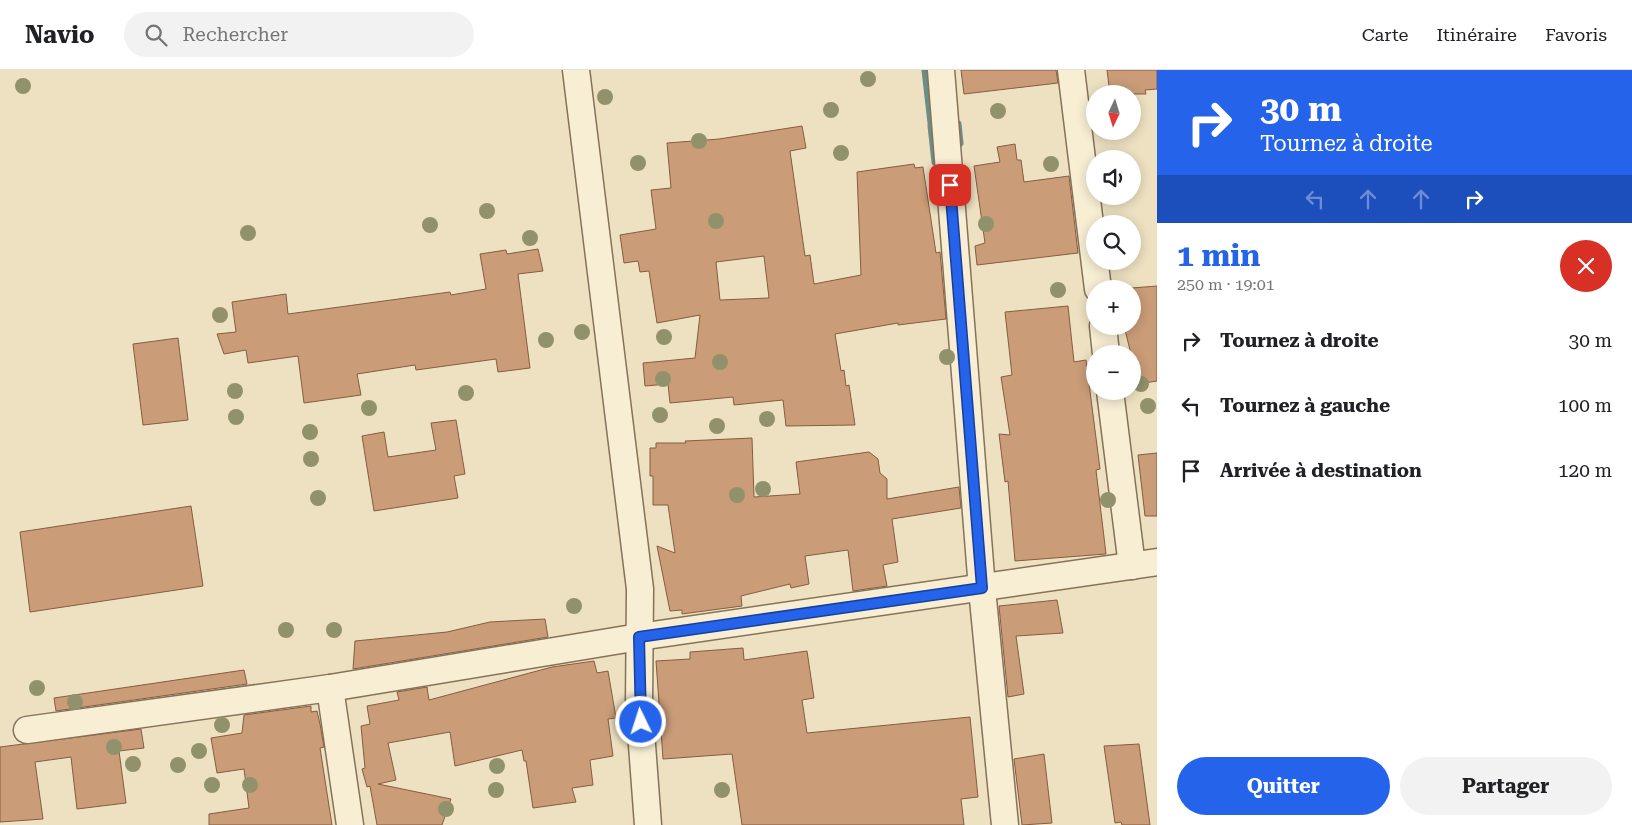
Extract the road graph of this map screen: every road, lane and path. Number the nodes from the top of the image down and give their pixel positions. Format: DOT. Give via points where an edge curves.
graph roads {
  1 [pos="576,70"];
  2 [pos="941,70"];
  3 [pos="1071,70"];
  4 [pos="1097,280"];
  5 [pos="1111,400"];
  6 [pos="1157,562"];
  7 [pos="1132,566"];
  8 [pos="982,588"];
  9 [pos="639,637"];
  10 [pos="330,688"];
  11 [pos="27,730"];
  12 [pos="350,825"];
  13 [pos="648,825"];
  14 [pos="1005,825"];
  1 -- 9 [label="street" via="636,547 640,589"];
  2 -- 8 [label="street"];
  3 -- 4 [label="street"];
  5 -- 7 [label="street"];
  6 -- 7 [label="street"];
  7 -- 8 [label="street"];
  8 -- 9 [label="street"];
  8 -- 14 [label="street"];
  9 -- 10 [label="street"];
  9 -- 13 [label="street"];
  10 -- 11 [label="street"];
  10 -- 12 [label="street"];
}
